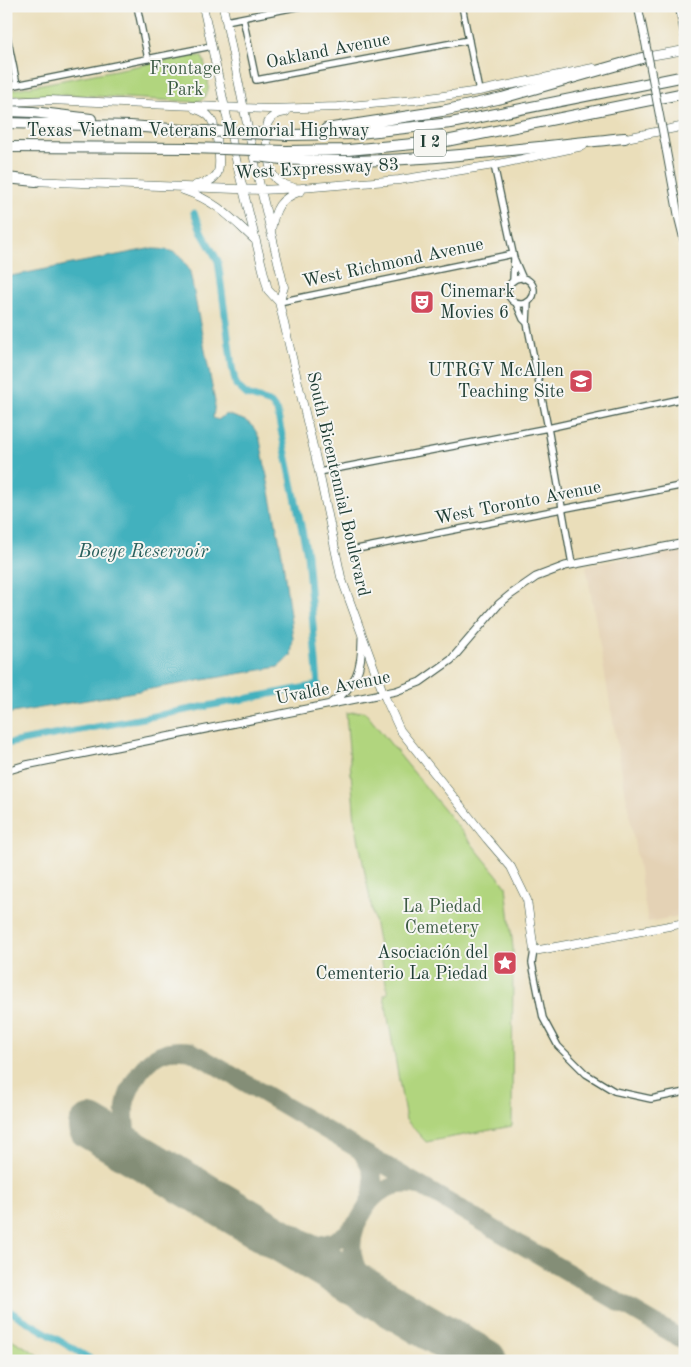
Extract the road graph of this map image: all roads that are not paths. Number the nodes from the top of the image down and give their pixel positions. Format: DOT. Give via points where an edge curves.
graph roads {
  1 [pos="137,6"];
  2 [pos="203,6"];
  3 [pos="223,6"];
  4 [pos="301,6"];
  5 [pos="462,6"];
  6 [pos="638,6"];
  7 [pos="679,6"];
  8 [pos="243,18"];
  9 [pos="226,21"];
  10 [pos="6,31"];
  11 [pos="685,36"];
  12 [pos="469,40"];
  13 [pos="212,46"];
  14 [pos="685,50"];
  15 [pos="642,58"];
  16 [pos="148,59"];
  17 [pos="685,76"];
  18 [pos="17,84"];
  19 [pos="6,86"];
  20 [pos="479,91"];
  21 [pos="685,93"];
  22 [pos="6,102"];
  23 [pos="187,106"];
  24 [pos="226,107"];
  25 [pos="244,108"];
  26 [pos="297,108"];
  27 [pos="6,111"];
  28 [pos="6,123"];
  29 [pos="685,126"];
  30 [pos="159,128"];
  31 [pos="288,136"];
  32 [pos="625,138"];
  33 [pos="6,147"];
  34 [pos="284,155"];
  35 [pos="494,165"];
  36 [pos="6,180"];
  37 [pos="36,181"];
  38 [pos="174,188"];
  39 [pos="187,188"];
  40 [pos="300,188"];
  41 [pos="314,188"];
  42 [pos="243,190"];
  43 [pos="261,190"];
  44 [pos="271,235"];
  45 [pos="255,240"];
  46 [pos="685,244"];
  47 [pos="514,256"];
  48 [pos="524,279"];
  49 [pos="513,281"];
  50 [pos="280,302"];
  51 [pos="528,302"];
  52 [pos="516,303"];
  53 [pos="527,322"];
  54 [pos="685,398"];
  55 [pos="548,428"];
  56 [pos="320,472"];
  57 [pos="685,484"];
  58 [pos="563,510"];
  59 [pos="685,543"];
  60 [pos="357,549"];
  61 [pos="572,564"];
  62 [pos="362,635"];
  63 [pos="384,695"];
  64 [pos="329,705"];
  65 [pos="6,771"];
  66 [pos="685,923"];
  67 [pos="534,951"];
  68 [pos="685,1092"];
  1 -- 16 [label="street"];
  2 -- 13 [label="main road, South Bicentennial Boulevard"];
  3 -- 9 [label="main road, South Bicentennial Boulevard"];
  4 -- 8 [label="street"];
  5 -- 12 [label="street"];
  6 -- 46 [label="street, bridge"];
  7 -- 11 [label="street"];
  8 -- 9 [label="street"];
  8 -- 12 [label="street, Oakland Avenue" via="256,80"];
  9 -- 25 [label="main road, South Bicentennial Boulevard"];
  10 -- 18 [label="street"];
  12 -- 20 [label="street"];
  13 -- 16 [label="street"];
  13 -- 24 [label="main road, South Bicentennial Boulevard"];
  14 -- 15 [label="main road"];
  15 -- 20 [label="main road"];
  15 -- 31 [label="highway" via="484,102"];
  16 -- 18 [label="street"];
  17 -- 31 [label="highway, Texas Vietnam Veterans Memorial Highway / I 2" via="452,123 350,134"];
  18 -- 19 [label="street"];
  20 -- 26 [label="main road" via="375,105"];
  21 -- 34 [label="highway, Texas Vietnam Veterans Memorial Highway / I 2" via="446,141"];
  22 -- 23 [label="main road" via="49,100"];
  23 -- 24 [label="main road"];
  23 -- 39 [label="main road" via="203,111 212,120 220,168 212,180"];
  24 -- 25 [label="main road"];
  24 -- 42 [label="main road, South Bicentennial Boulevard"];
  25 -- 26 [label="main road"];
  25 -- 43 [label="main road, South Bicentennial Boulevard"];
  26 -- 40 [label="main road" via="279,113 267,125 273,175 281,183"];
  27 -- 30 [label="highway"];
  28 -- 30 [label="highway, Texas Vietnam Veterans Memorial Highway / I 2"];
  29 -- 32 [label="main road, West Expressway 83"];
  30 -- 31 [label="highway, Texas Vietnam Veterans Memorial Highway / I 2, bridge"];
  32 -- 34 [label="highway" via="365,161 326,162"];
  32 -- 35 [label="main road, West Expressway 83"];
  33 -- 34 [label="highway, Texas Vietnam Veterans Memorial Highway, bridge" via="191,148"];
  35 -- 41 [label="main road, West Expressway 83" via="399,180"];
  35 -- 47 [label="street"];
  36 -- 37 [label="highway"];
  37 -- 38 [label="main road, West Expressway 83"];
  38 -- 39 [label="main road, West Expressway 83"];
  38 -- 45 [label="main road" via="212,202"];
  39 -- 42 [label="main road, West Expressway 83"];
  40 -- 41 [label="main road, West Expressway 83"];
  40 -- 43 [label="main road, West Expressway 83"];
  41 -- 44 [label="main road" via="280,202"];
  42 -- 43 [label="main road, West Expressway 83"];
  42 -- 45 [label="main road, South Bicentennial Boulevard"];
  43 -- 44 [label="main road, South Bicentennial Boulevard"];
  44 -- 50 [label="main road, South Bicentennial Boulevard" via="284,287"];
  45 -- 50 [label="main road, South Bicentennial Boulevard" via="268,290"];
  47 -- 48 [label="street"];
  47 -- 49 [label="street"];
  47 -- 50 [label="street, West Richmond Avenue"];
  48 -- 49 [label="street"];
  48 -- 51 [label="street" via="533,289"];
  49 -- 52 [label="street" via="508,293"];
  50 -- 56 [label="main road, South Bicentennial Boulevard"];
  51 -- 52 [label="street"];
  51 -- 53 [label="street"];
  52 -- 53 [label="street"];
  53 -- 55 [label="street"];
  54 -- 55 [label="street"];
  55 -- 56 [label="street"];
  55 -- 58 [label="street"];
  56 -- 62 [label="main road, South Bicentennial Boulevard" via="341,577"];
  57 -- 58 [label="street, West Toronto Avenue"];
  58 -- 60 [label="street, West Toronto Avenue"];
  58 -- 61 [label="street"];
  59 -- 61 [label="street, Uvalde Avenue"];
  61 -- 63 [label="street, Uvalde Avenue" via="550,571 510,594 446,664 420,682"];
  62 -- 63 [label="main road, South Bicentennial Boulevard"];
  62 -- 64 [label="street" via="360,671 342,696"];
  63 -- 64 [label="street, Uvalde Avenue"];
  63 -- 67 [label="main road, South Bicentennial Boulevard" via="400,730 511,867 526,900"];
  64 -- 65 [label="street, Uvalde Avenue"];
  66 -- 67 [label="main road"];
  67 -- 68 [label="street" via="532,963 544,1018 558,1046 586,1074 614,1091 651,1099"];
}
